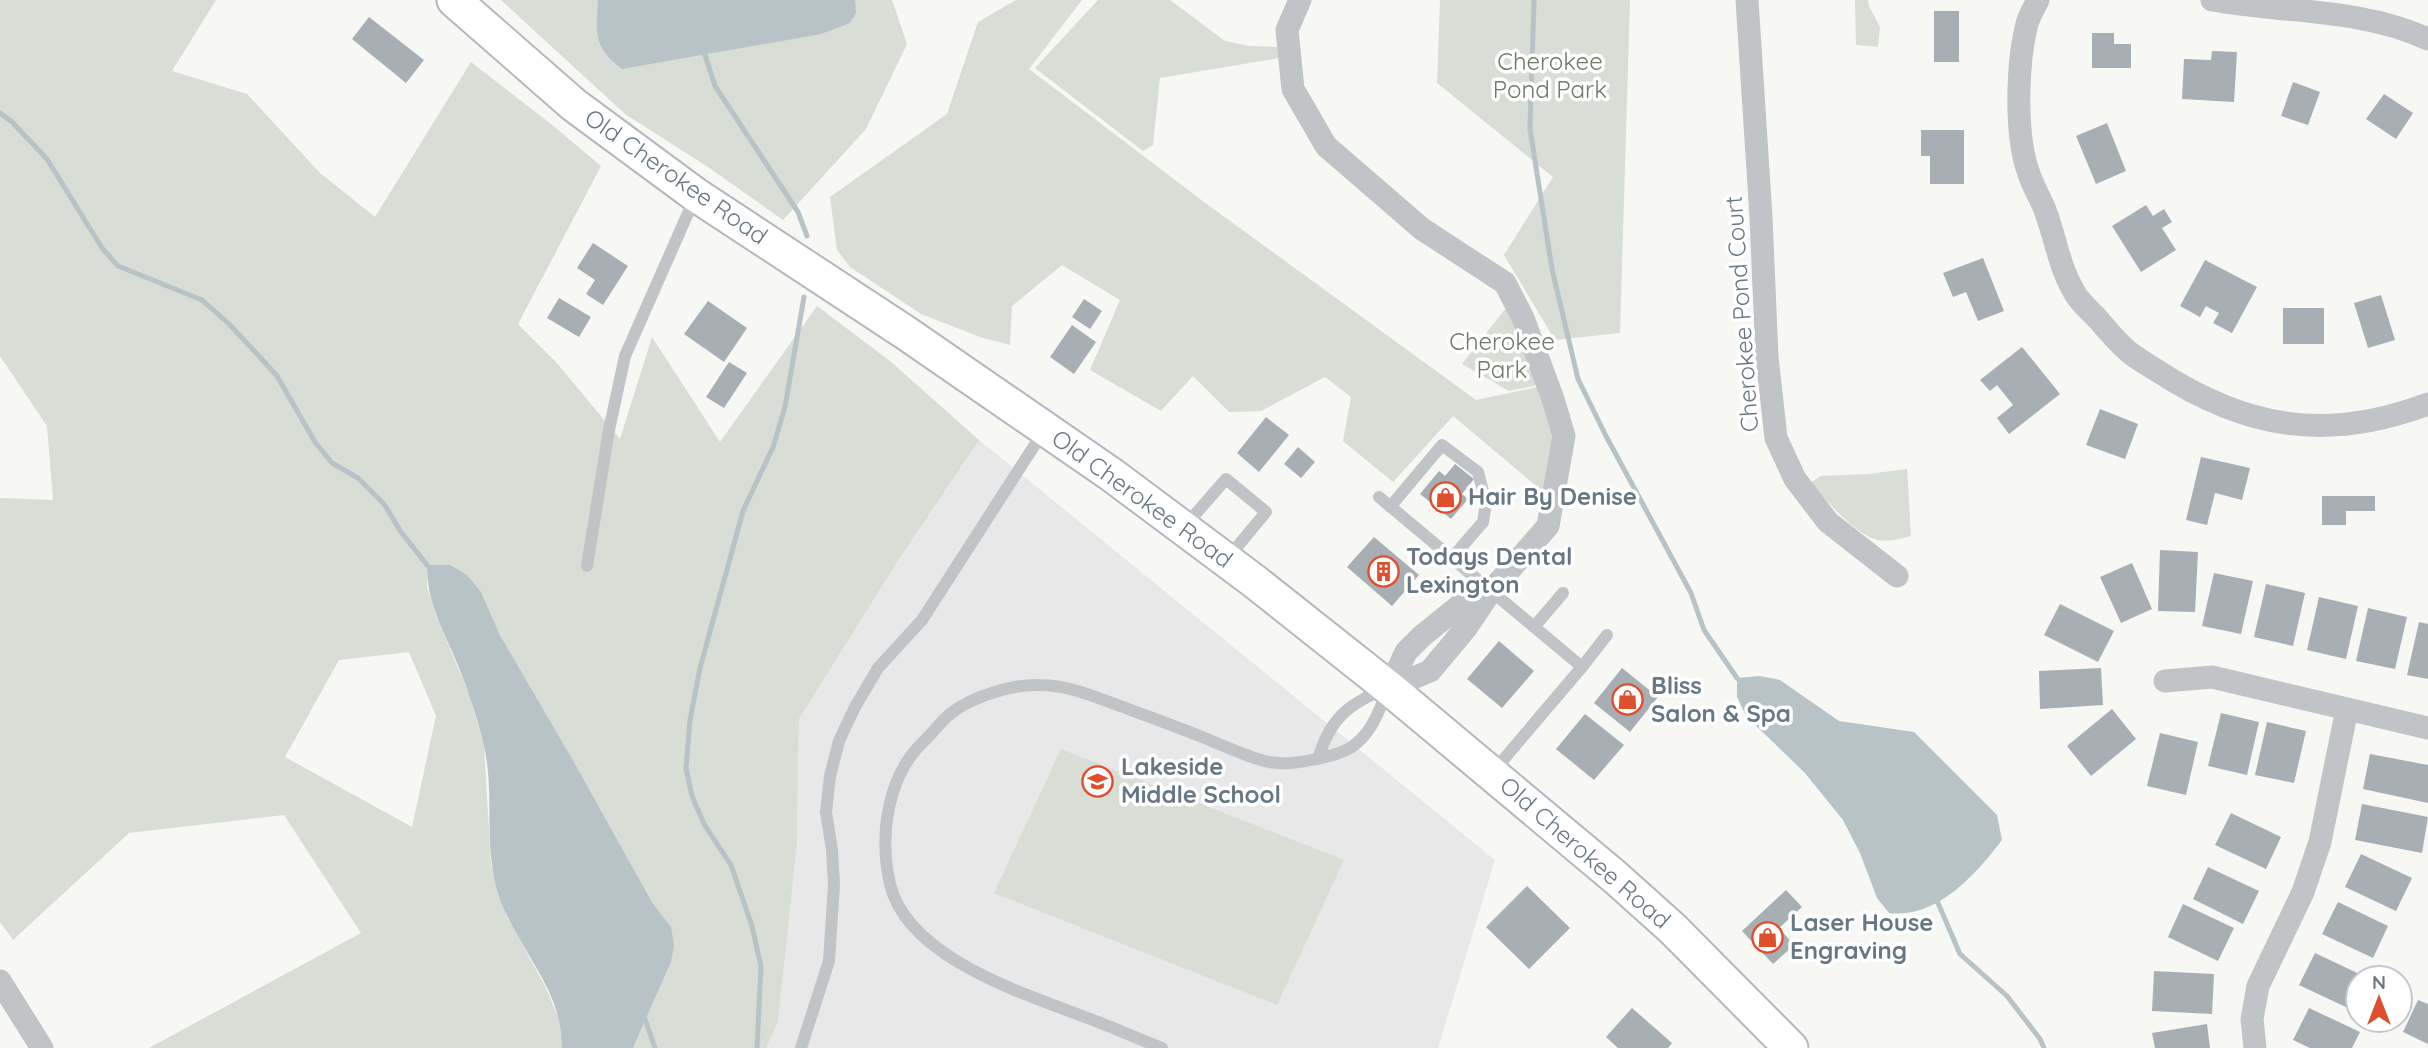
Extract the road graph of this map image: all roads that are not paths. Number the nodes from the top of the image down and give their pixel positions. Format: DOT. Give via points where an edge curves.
graph roads {
  1 [pos="454,0"];
  2 [pos="1300,0"];
  3 [pos="1747,0"];
  4 [pos="2038,0"];
  5 [pos="2212,0"];
  6 [pos="2428,39"];
  7 [pos="696,195"];
  8 [pos="2428,404"];
  9 [pos="1046,429"];
  10 [pos="1379,497"];
  11 [pos="1390,506"];
  12 [pos="1184,528"];
  13 [pos="1452,558"];
  14 [pos="1227,559"];
  15 [pos="587,566"];
  16 [pos="1897,576"];
  17 [pos="1491,591"];
  18 [pos="1563,593"];
  19 [pos="1534,627"];
  20 [pos="1607,635"];
  21 [pos="1582,667"];
  22 [pos="2165,681"];
  23 [pos="1389,688"];
  24 [pos="2347,709"];
  25 [pos="2428,728"];
  26 [pos="1318,759"];
  27 [pos="1492,774"];
  28 [pos="0,981"];
  29 [pos="42,1048"];
  30 [pos="801,1048"];
  31 [pos="1161,1048"];
  32 [pos="1791,1048"];
  33 [pos="2255,1048"];
  1 -- 7 [label="street, Old Cherokee Road" via="574,106"];
  2 -- 17 [label="street" via="1287,30 1293,89 1326,146 1422,229 1505,283 1553,399 1564,436 1548,526"];
  3 -- 16 [label="street, Cherokee Pond Court" via="1767,357 1776,438 1795,479 1828,522"];
  4 -- 8 [label="street" via="2027,22 2019,93 2028,171 2068,281 2077,297 2129,352 2207,401 2284,423 2347,425"];
  5 -- 6 [label="street" via="2352,15 2402,27"];
  7 -- 9 [label="street, Old Cherokee Road"];
  7 -- 15 [label="lane" via="625,356"];
  9 -- 12 [label="street, Old Cherokee Road"];
  9 -- 30 [label="lane" via="922,620 878,668 839,741 826,812 834,885 829,961"];
  10 -- 11 [label="lane"];
  11 -- 13 [label="lane"];
  11 -- 13 [label="lane" via="1442,445 1478,472 1486,503 1483,522"];
  12 -- 14 [label="street, Old Cherokee Road"];
  12 -- 14 [label="lane" via="1226,479 1266,512"];
  13 -- 17 [label="lane"];
  14 -- 23 [label="street, Old Cherokee Road"];
  17 -- 19 [label="lane"];
  17 -- 23 [label="street" via="1430,671"];
  18 -- 19 [label="lane"];
  19 -- 21 [label="lane"];
  20 -- 21 [label="lane"];
  21 -- 27 [label="lane"];
  22 -- 24 [label="street" via="2211,677"];
  23 -- 26 [label="lane" via="1356,701 1323,740"];
  23 -- 26 [label="lane" via="1378,717 1360,740 1344,752"];
  23 -- 27 [label="street, Old Cherokee Road"];
  24 -- 25 [label="street"];
  24 -- 33 [label="street" via="2320,842 2303,892 2258,986 2252,1019"];
  26 -- 31 [label="lane" via="1298,764 1269,762 1073,689 1040,684 1004,689 963,706 919,745 905,765 894,789 885,833 893,896 908,921 972,972"];
  27 -- 32 [label="street, Old Cherokee Road" via="1673,929"];
  28 -- 29 [label="street"];
}
